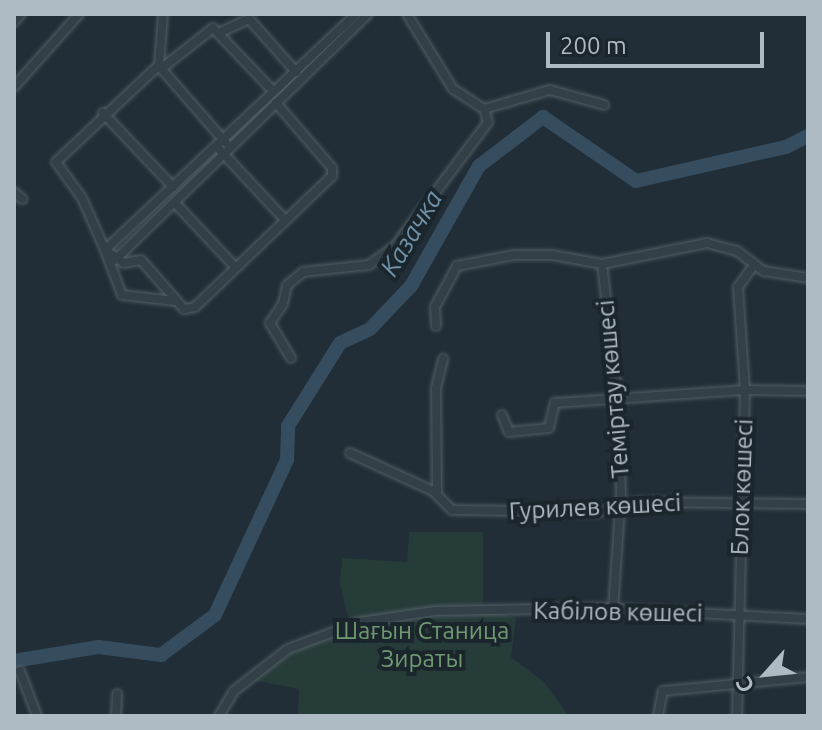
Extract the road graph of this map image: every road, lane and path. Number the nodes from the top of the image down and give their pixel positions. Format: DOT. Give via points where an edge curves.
graph roads {
  1 [pos="21,14"];
  2 [pos="79,14"];
  3 [pos="163,14"];
  4 [pos="356,14"];
  5 [pos="368,14"];
  6 [pos="407,14"];
  7 [pos="14,22"];
  8 [pos="221,32"];
  9 [pos="160,67"];
  10 [pos="296,72"];
  11 [pos="14,87"];
  12 [pos="274,92"];
  13 [pos="276,103"];
  14 [pos="604,105"];
  15 [pos="484,109"];
  16 [pos="103,113"];
  17 [pos="222,146"];
  18 [pos="173,187"];
  19 [pos="14,192"];
  20 [pos="22,199"];
  21 [pos="175,203"];
  22 [pos="285,220"];
  23 [pos="105,250"];
  24 [pos="115,260"];
  25 [pos="602,264"];
  26 [pos="754,265"];
  27 [pos="236,268"];
  28 [pos="808,278"];
  29 [pos="177,302"];
  30 [pos="436,326"];
  31 [pos="291,358"];
  32 [pos="443,359"];
  33 [pos="745,390"];
  34 [pos="808,391"];
  35 [pos="618,400"];
  36 [pos="502,415"];
  37 [pos="350,453"];
  38 [pos="437,494"];
  39 [pos="743,503"];
  40 [pos="808,504"];
  41 [pos="621,506"];
  42 [pos="613,609"];
  43 [pos="736,615"];
  44 [pos="808,619"];
  45 [pos="20,671"];
  46 [pos="808,677"];
  47 [pos="736,681"];
  48 [pos="117,694"];
  49 [pos="219,714"];
  50 [pos="37,716"];
  51 [pos="116,716"];
  52 [pos="658,716"];
  53 [pos="737,716"];
  1 -- 7 [label="street"];
  2 -- 11 [label="street"];
  3 -- 9 [label="street"];
  4 -- 10 [label="street"];
  5 -- 13 [label="street"];
  6 -- 15 [label="street" via="453,89"];
  8 -- 9 [label="street" via="207,29"];
  8 -- 10 [label="street" via="249,19"];
  8 -- 12 [label="street"];
  9 -- 16 [label="street"];
  9 -- 17 [label="street"];
  10 -- 12 [label="street"];
  12 -- 17 [label="street"];
  13 -- 17 [label="street"];
  13 -- 22 [label="street" via="333,172"];
  14 -- 15 [label="street" via="550,90"];
  15 -- 31 [label="street" via="488,122 395,246 369,265 303,272 287,285 283,304 270,323"];
  16 -- 18 [label="street"];
  16 -- 23 [label="street" via="56,162 82,198"];
  17 -- 18 [label="street"];
  17 -- 21 [label="street"];
  17 -- 22 [label="street"];
  18 -- 23 [label="street"];
  19 -- 20 [label="street"];
  21 -- 24 [label="street"];
  21 -- 27 [label="street"];
  22 -- 27 [label="street"];
  23 -- 24 [label="street"];
  23 -- 29 [label="street" via="122,295"];
  24 -- 29 [label="street" via="141,260"];
  25 -- 26 [label="street" via="707,243 737,251"];
  25 -- 30 [label="street" via="552,255 461,264 435,307"];
  25 -- 35 [label="street, Теміртау көшесі"];
  26 -- 28 [label="street" via="780,276"];
  26 -- 33 [label="street, Блок көшесі" via="738,287"];
  27 -- 29 [label="street" via="189,310"];
  32 -- 38 [label="street" via="436,388"];
  33 -- 34 [label="street"];
  33 -- 35 [label="street"];
  33 -- 39 [label="street, Блок көшесі"];
  35 -- 36 [label="street" via="561,403 554,406 549,428 509,432"];
  35 -- 41 [label="street, Теміртау көшесі"];
  37 -- 38 [label="street, Гурилев көшесі"];
  38 -- 41 [label="street, Гурилев көшесі" via="452,510 598,512"];
  39 -- 40 [label="street, Гурилев көшесі"];
  39 -- 41 [label="street, Гурилев көшесі"];
  39 -- 43 [label="street, Блок көшесі"];
  41 -- 42 [label="street, Теміртау көшесі"];
  42 -- 43 [label="street, Кабілов көшесі"];
  42 -- 49 [label="street, Кабілов көшесі" via="435,611 360,622 288,649 234,691"];
  43 -- 44 [label="street, Кабілов көшесі"];
  43 -- 47 [label="street, Блок көшесі"];
  45 -- 50 [label="street"];
  46 -- 47 [label="street"];
  47 -- 52 [label="street" via="663,691"];
  47 -- 53 [label="street, Блок көшесі"];
  48 -- 51 [label="street"];
}
